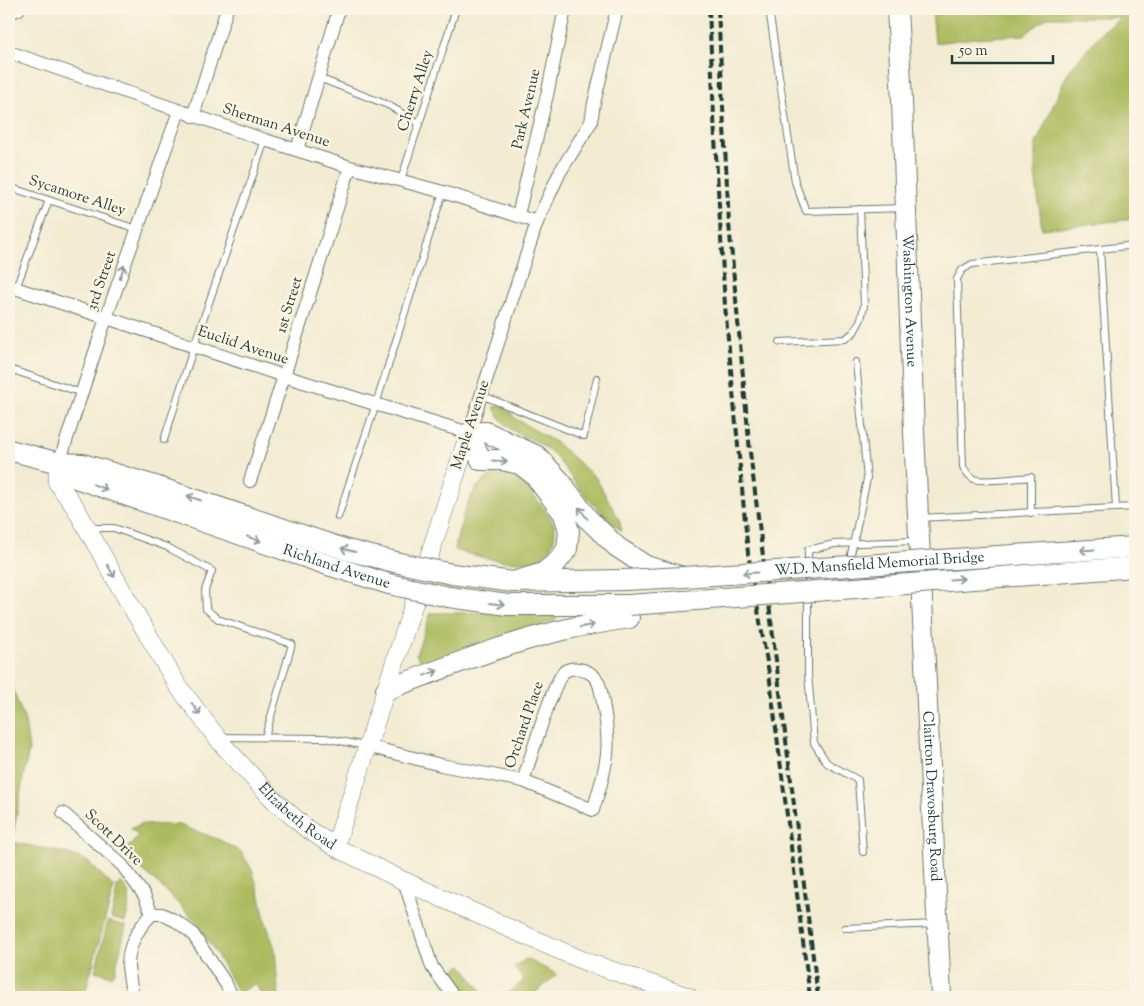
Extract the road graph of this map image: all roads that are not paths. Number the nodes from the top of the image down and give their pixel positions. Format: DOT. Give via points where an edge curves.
graph roads {
  1 [pos="227,9"];
  2 [pos="339,9"];
  3 [pos="456,9"];
  4 [pos="565,9"];
  5 [pos="617,9"];
  6 [pos="769,9"];
  7 [pos="897,9"];
  8 [pos="9,52"];
  9 [pos="319,78"];
  10 [pos="179,111"];
  11 [pos="193,116"];
  12 [pos="419,124"];
  13 [pos="265,140"];
  14 [pos="297,150"];
  15 [pos="350,167"];
  16 [pos="400,180"];
  17 [pos="9,187"];
  18 [pos="443,192"];
  19 [pos="49,200"];
  20 [pos="906,208"];
  21 [pos="860,209"];
  22 [pos="518,215"];
  23 [pos="537,222"];
  24 [pos="137,229"];
  25 [pos="1135,245"];
  26 [pos="1100,249"];
  27 [pos="12,287"];
  28 [pos="106,318"];
  29 [pos="780,342"];
  30 [pos="194,346"];
  31 [pos="856,362"];
  32 [pos="9,369"];
  33 [pos="284,376"];
  34 [pos="597,378"];
  35 [pos="82,393"];
  36 [pos="481,395"];
  37 [pos="376,404"];
  38 [pos="469,433"];
  39 [pos="164,440"];
  40 [pos="9,450"];
  41 [pos="58,463"];
  42 [pos="250,481"];
  43 [pos="1135,507"];
  44 [pos="1116,508"];
  45 [pos="1031,513"];
  46 [pos="338,517"];
  47 [pos="918,518"];
  48 [pos="87,528"];
  49 [pos="919,541"];
  50 [pos="853,544"];
  51 [pos="1135,547"];
  52 [pos="1135,566"];
  53 [pos="882,576"];
  54 [pos="684,577"];
  55 [pos="873,578"];
  56 [pos="624,580"];
  57 [pos="513,582"];
  58 [pos="926,582"];
  59 [pos="629,611"];
  60 [pos="386,690"];
  61 [pos="216,736"];
  62 [pos="265,737"];
  63 [pos="367,746"];
  64 [pos="523,782"];
  65 [pos="63,814"];
  66 [pos="335,847"];
  67 [pos="863,852"];
  68 [pos="404,881"];
  69 [pos="152,914"];
  70 [pos="938,924"];
  71 [pos="845,928"];
  72 [pos="133,997"];
  73 [pos="232,997"];
  74 [pos="454,997"];
  75 [pos="689,997"];
  76 [pos="941,997"];
  1 -- 11 [label="street"];
  2 -- 9 [label="street"];
  3 -- 12 [label="lane, Cherry Alley"];
  4 -- 22 [label="street, Park Avenue"];
  5 -- 23 [label="street, Maple Avenue" via="591,122 560,172"];
  6 -- 21 [label="lane" via="795,182 806,211"];
  7 -- 20 [label="main road, Washington Avenue"];
  8 -- 10 [label="street, Sherman Avenue"];
  9 -- 12 [label="lane" via="388,106"];
  9 -- 14 [label="street"];
  10 -- 11 [label="street, Sherman Avenue"];
  10 -- 24 [label="street, 3rd Street"];
  11 -- 13 [label="street, Sherman Avenue"];
  12 -- 16 [label="lane, Cherry Alley"];
  13 -- 14 [label="street, Sherman Avenue"];
  13 -- 30 [label="lane"];
  14 -- 15 [label="street, Sherman Avenue"];
  15 -- 16 [label="street, Sherman Avenue"];
  15 -- 33 [label="street, 1st Street"];
  16 -- 18 [label="street, Sherman Avenue"];
  17 -- 19 [label="lane, Sycamore Alley"];
  18 -- 22 [label="street, Sherman Avenue"];
  18 -- 37 [label="lane"];
  19 -- 24 [label="lane, Sycamore Alley"];
  19 -- 27 [label="lane"];
  20 -- 21 [label="lane"];
  20 -- 47 [label="main road, Washington Avenue"];
  21 -- 29 [label="lane" via="864,306 854,332 845,339"];
  22 -- 23 [label="street, Sherman Avenue"];
  23 -- 36 [label="street, Maple Avenue"];
  28 -- 24 [label="street, 3rd Street, one-way"];
  25 -- 26 [label="lane"];
  26 -- 44 [label="lane"];
  26 -- 45 [label="lane" via="972,264 962,270 957,279 964,467 974,479 1031,477"];
  27 -- 28 [label="street, Euclid Avenue"];
  28 -- 30 [label="street, Euclid Avenue"];
  28 -- 35 [label="street, 3rd Street"];
  30 -- 33 [label="street, Euclid Avenue"];
  30 -- 39 [label="lane"];
  31 -- 50 [label="lane" via="867,479"];
  32 -- 35 [label="lane"];
  33 -- 37 [label="street, Euclid Avenue"];
  33 -- 42 [label="street, 1st Street"];
  34 -- 36 [label="lane" via="584,436"];
  35 -- 41 [label="street, 3rd Street"];
  36 -- 38 [label="street, Maple Avenue"];
  37 -- 38 [label="street, Euclid Avenue"];
  37 -- 46 [label="lane"];
  54 -- 38 [label="main road, one-way" via="646,566 617,547 588,519 537,456 486,432"];
  38 -- 57 [label="main road, one-way" via="481,460 520,464 534,476 564,514 569,531 567,549 542,573"];
  38 -- 60 [label="main road, Maple Avenue"];
  40 -- 41 [label="main road, Richland Avenue"];
  41 -- 48 [label="main road, Elizabeth Road" via="57,482"];
  57 -- 41 [label="main road, Richland Avenue, one-way, bridge" via="452,574 347,550 83,464"];
  41 -- 59 [label="main road, Richland Avenue, one-way, bridge" via="76,478 389,584 508,605"];
  43 -- 44 [label="lane"];
  44 -- 45 [label="lane"];
  45 -- 47 [label="lane"];
  47 -- 49 [label="main road, Washington Avenue"];
  48 -- 61 [label="main road, Elizabeth Road, one-way" via="178,686"];
  48 -- 62 [label="lane" via="114,528 167,547 212,571 204,590 206,609 218,619 292,644"];
  49 -- 50 [label="lane"];
  49 -- 58 [label="main road, Washington Avenue"];
  50 -- 55 [label="lane" via="850,559 854,575 863,579"];
  50 -- 67 [label="lane" via="834,544 808,550 808,674 814,743 827,763 858,780"];
  51 -- 54 [label="main road, W.D. Mansfield Memorial Bridge, one-way, bridge"];
  58 -- 52 [label="main road, W.D. Mansfield Memorial Bridge, one-way, bridge"];
  53 -- 58 [label="lane"];
  54 -- 56 [label="main road, W.D. Mansfield Memorial Bridge, bridge"];
  56 -- 57 [label="main road, Richland Avenue"];
  58 -- 59 [label="main road, W.D. Mansfield Memorial Bridge, bridge" via="807,604"];
  58 -- 70 [label="main road, Clairton Dravosburg Road"];
  60 -- 59 [label="main road, one-way" via="533,638"];
  60 -- 63 [label="main road, Maple Avenue"];
  61 -- 62 [label="lane"];
  61 -- 66 [label="main road, Elizabeth Road" via="274,800 306,828"];
  62 -- 63 [label="lane" via="325,738"];
  63 -- 64 [label="street"];
  63 -- 66 [label="main road, Maple Avenue"];
  64 -- 64 [label="street, Orchard Place" via="558,680 565,671 586,670 598,682 607,731 607,753 594,810"];
  65 -- 69 [label="street, Scott Drive" via="122,865 144,895"];
  66 -- 68 [label="main road, Elizabeth Road"];
  68 -- 74 [label="street" via="432,967"];
  68 -- 75 [label="main road, Elizabeth Road" via="584,961"];
  69 -- 72 [label="street" via="142,924 131,945 128,966"];
  69 -- 73 [label="street" via="162,914 192,933"];
  70 -- 71 [label="lane"];
  70 -- 76 [label="main road, Clairton Dravosburg Road"];
}
